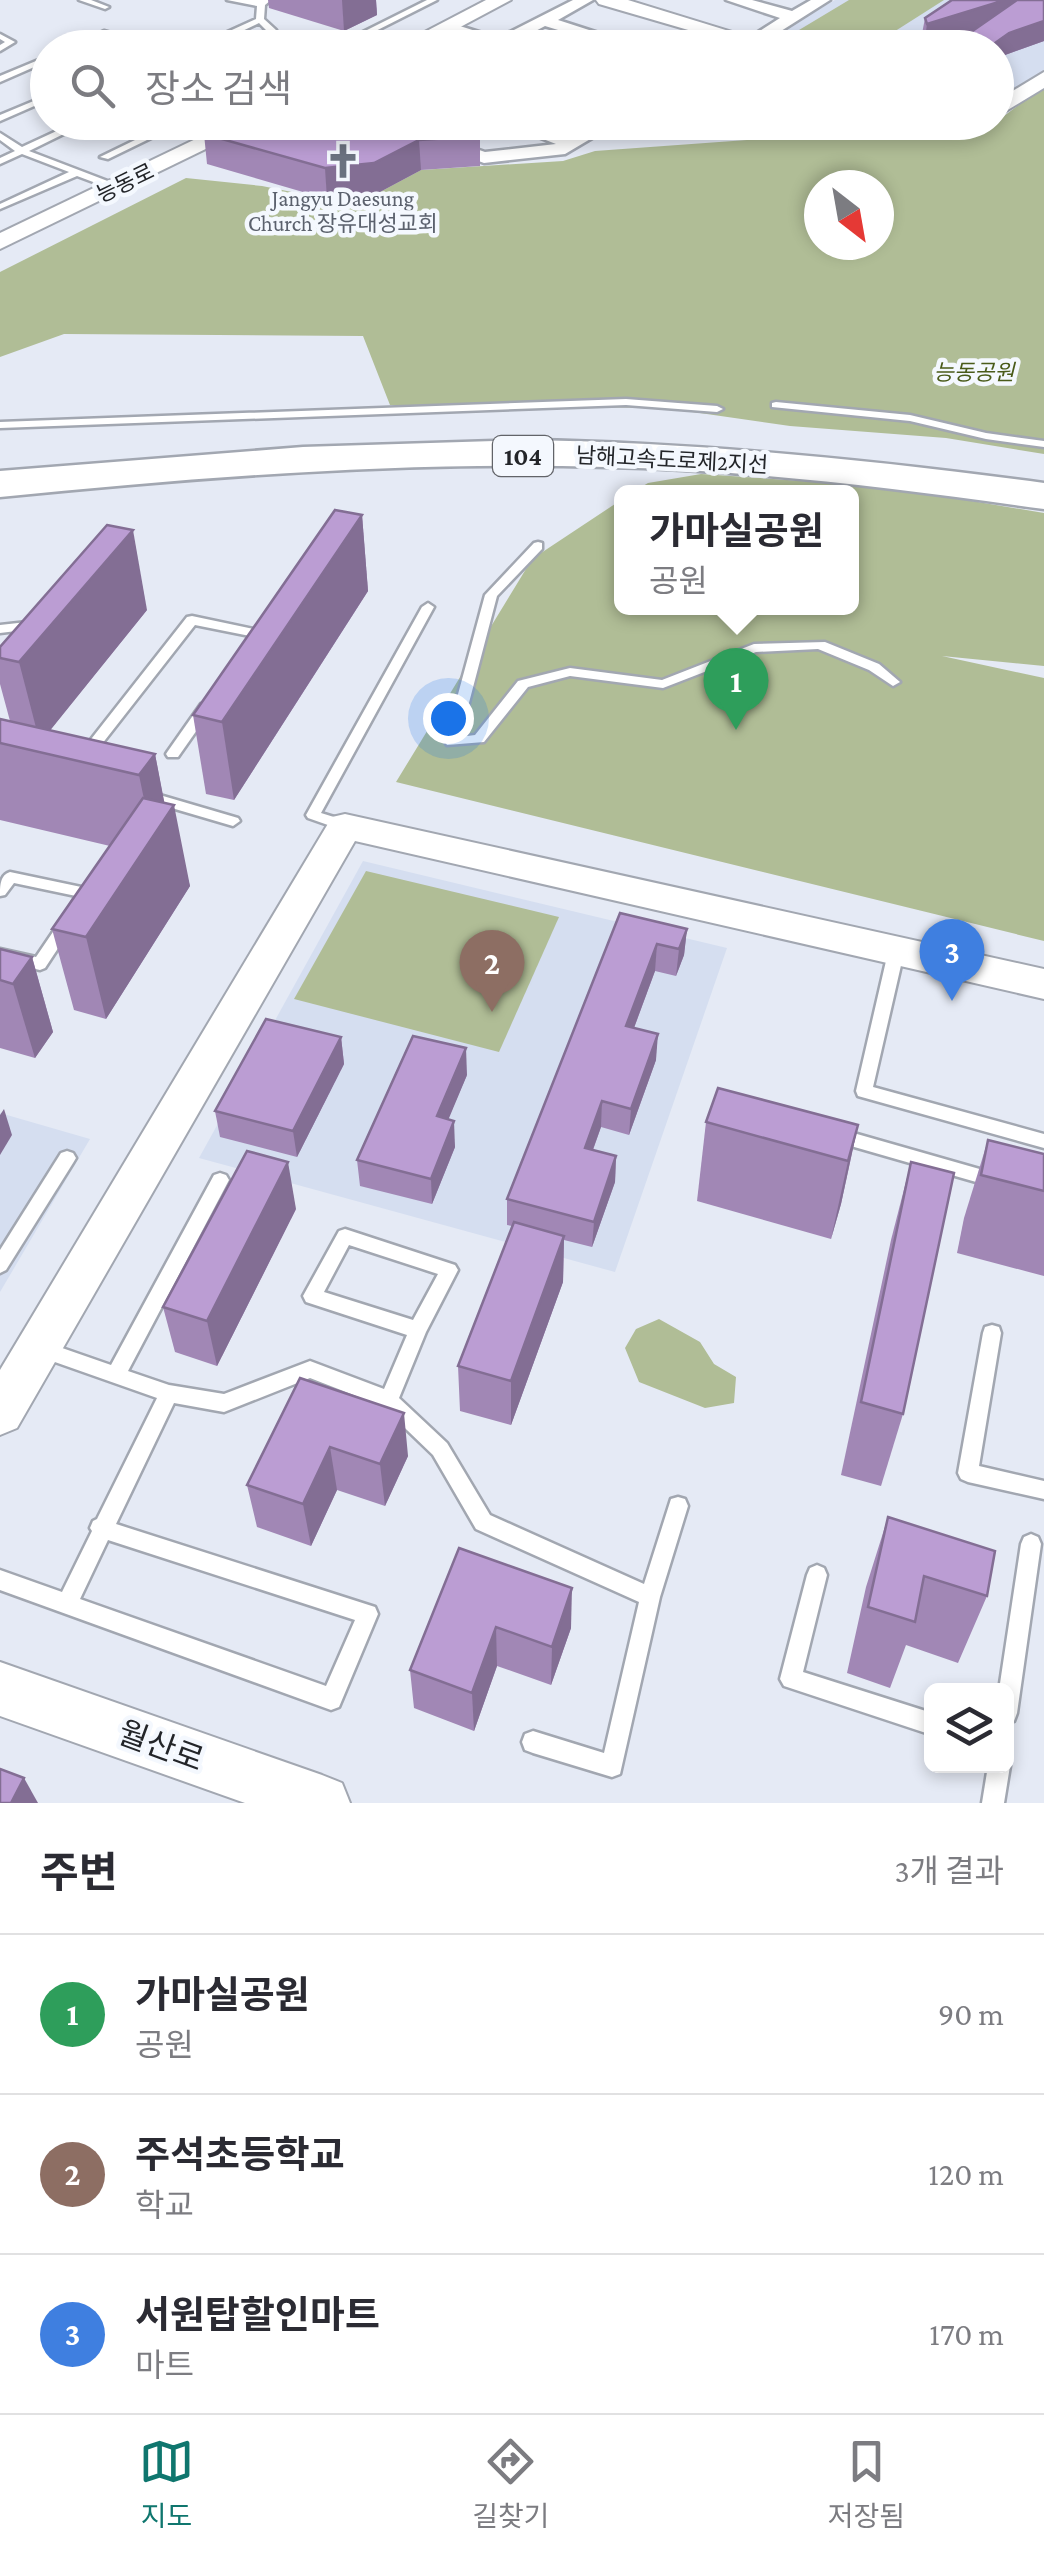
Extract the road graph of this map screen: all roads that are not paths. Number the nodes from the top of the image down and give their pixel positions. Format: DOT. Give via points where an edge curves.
graph roads {
  1 [pos="84,0"];
  2 [pos="231,0"];
  3 [pos="433,0"];
  4 [pos="501,0"];
  5 [pos="585,0"];
  6 [pos="734,0"];
  7 [pos="822,0"];
  8 [pos="615,1"];
  9 [pos="264,2"];
  10 [pos="105,7"];
  11 [pos="795,16"];
  12 [pos="260,20"];
  13 [pos="544,21"];
  14 [pos="447,27"];
  15 [pos="238,30"];
  16 [pos="272,30"];
  17 [pos="372,30"];
  18 [pos="441,30"];
  19 [pos="456,30"];
  20 [pos="529,30"];
  21 [pos="575,30"];
  22 [pos="703,30"];
  23 [pos="770,30"];
  24 [pos="0,36"];
  25 [pos="0,49"];
  26 [pos="28,67"];
  27 [pos="1044,78"];
  28 [pos="0,79"];
  29 [pos="1014,99"];
  30 [pos="30,106"];
  31 [pos="0,118"];
  32 [pos="0,136"];
  33 [pos="46,140"];
  34 [pos="142,140"];
  35 [pos="226,140"];
  36 [pos="432,140"];
  37 [pos="550,140"];
  38 [pos="579,140"];
  39 [pos="566,147"];
  40 [pos="22,151"];
  41 [pos="105,158"];
  42 [pos="0,161"];
  43 [pos="76,172"];
  44 [pos="115,188"];
  45 [pos="2,207"];
  46 [pos="0,242"];
  47 [pos="776,404"];
  48 [pos="717,409"];
  49 [pos="0,425"];
  50 [pos="1044,444"];
  51 [pos="0,453"];
  52 [pos="1044,466"];
  53 [pos="0,484"];
  54 [pos="1044,496"];
  55 [pos="538,546"];
  56 [pos="428,607"];
  57 [pos="0,629"];
  58 [pos="44,636"];
  59 [pos="237,664"];
  60 [pos="893,682"];
  61 [pos="216,694"];
  62 [pos="173,754"];
  63 [pos="71,774"];
  64 [pos="126,790"];
  65 [pos="234,821"];
  66 [pos="346,826"];
  67 [pos="3,877"];
  68 [pos="897,948"];
  69 [pos="0,955"];
  70 [pos="1044,984"];
  71 [pos="822,1131"];
  72 [pos="1044,1141"];
  73 [pos="66,1158"];
  74 [pos="220,1180"];
  75 [pos="1007,1184"];
  76 [pos="0,1265"];
  77 [pos="418,1330"];
  78 [pos="992,1333"];
  79 [pos="38,1348"];
  80 [pos="117,1373"];
  81 [pos="169,1394"];
  82 [pos="389,1400"];
  83 [pos="0,1412"];
  84 [pos="1044,1490"];
  85 [pos="678,1506"];
  86 [pos="100,1528"];
  87 [pos="1031,1544"];
  88 [pos="817,1575"];
  89 [pos="0,1580"];
  90 [pos="650,1597"];
  91 [pos="67,1603"];
  92 [pos="1010,1683"];
  93 [pos="0,1689"];
  94 [pos="924,1721"];
  95 [pos="533,1742"];
  96 [pos="998,1773"];
  97 [pos="322,1803"];
  98 [pos="994,1803"];
  1 -- 10 [label="lane"];
  2 -- 9 [label="lane"];
  3 -- 17 [label="lane"];
  4 -- 14 [label="street"];
  5 -- 13 [label="street"];
  6 -- 11 [label="street"];
  7 -- 11 [label="street"];
  8 -- 22 [label="street"];
  9 -- 12 [label="lane"];
  11 -- 23 [label="street"];
  12 -- 15 [label="lane"];
  12 -- 16 [label="lane"];
  13 -- 20 [label="street"];
  13 -- 21 [label="street"];
  14 -- 18 [label="street"];
  14 -- 19 [label="street"];
  24 -- 25 [label="lane" via="11,42"];
  26 -- 28 [label="lane"];
  27 -- 29 [label="street"];
  30 -- 31 [label="lane"];
  32 -- 40 [label="lane"];
  33 -- 40 [label="lane"];
  34 -- 41 [label="lane"];
  35 -- 44 [label="street, 능동로"];
  36 -- 39 [label="street" via="484,158"];
  37 -- 39 [label="street"];
  38 -- 39 [label="street"];
  40 -- 42 [label="lane"];
  40 -- 43 [label="lane"];
  43 -- 44 [label="lane"];
  43 -- 45 [label="lane"];
  44 -- 46 [label="street, 능동로"];
  47 -- 50 [label="lane" via="910,418"];
  48 -- 49 [label="lane" via="626,402"];
  51 -- 52 [label="highway, 남해고속도로제2지선 / 104" via="303,433 644,428 821,439"];
  53 -- 54 [label="highway, 남해고속도로제2지선 / 104" via="372,458 606,454 852,470"];
  55 -- 60 [label="lane" via="490,595 452,742 478,740 523,684 570,672 663,684 754,648 820,645"];
  56 -- 66 [label="lane" via="313,815"];
  57 -- 58 [label="lane" via="54,623"];
  59 -- 63 [label="lane" via="258,634 192,620"];
  61 -- 62 [label="lane"];
  64 -- 65 [label="lane"];
  66 -- 68 [label="street"];
  66 -- 79 [label="street"];
  67 -- 69 [label="lane" via="86,894 40,964"];
  68 -- 70 [label="street"];
  68 -- 72 [label="lane" via="864,1091"];
  71 -- 75 [label="lane"];
  73 -- 76 [label="lane"];
  74 -- 80 [label="lane"];
  77 -- 77 [label="lane" via="449,1270 345,1236 312,1296"];
  77 -- 82 [label="lane"];
  78 -- 84 [label="lane" via="968,1473"];
  79 -- 80 [label="lane"];
  79 -- 83 [label="street"];
  80 -- 81 [label="lane"];
  81 -- 82 [label="lane" via="224,1403 310,1370"];
  81 -- 86 [label="lane"];
  82 -- 90 [label="lane" via="440,1449 483,1522"];
  85 -- 90 [label="lane"];
  86 -- 91 [label="lane"];
  86 -- 91 [label="lane" via="368,1614 331,1699"];
  87 -- 92 [label="lane"];
  88 -- 94 [label="lane" via="791,1678"];
  89 -- 91 [label="lane"];
  90 -- 95 [label="lane" via="612,1766"];
  93 -- 97 [label="street, 월산로"];
  96 -- 98 [label="lane"];
}
